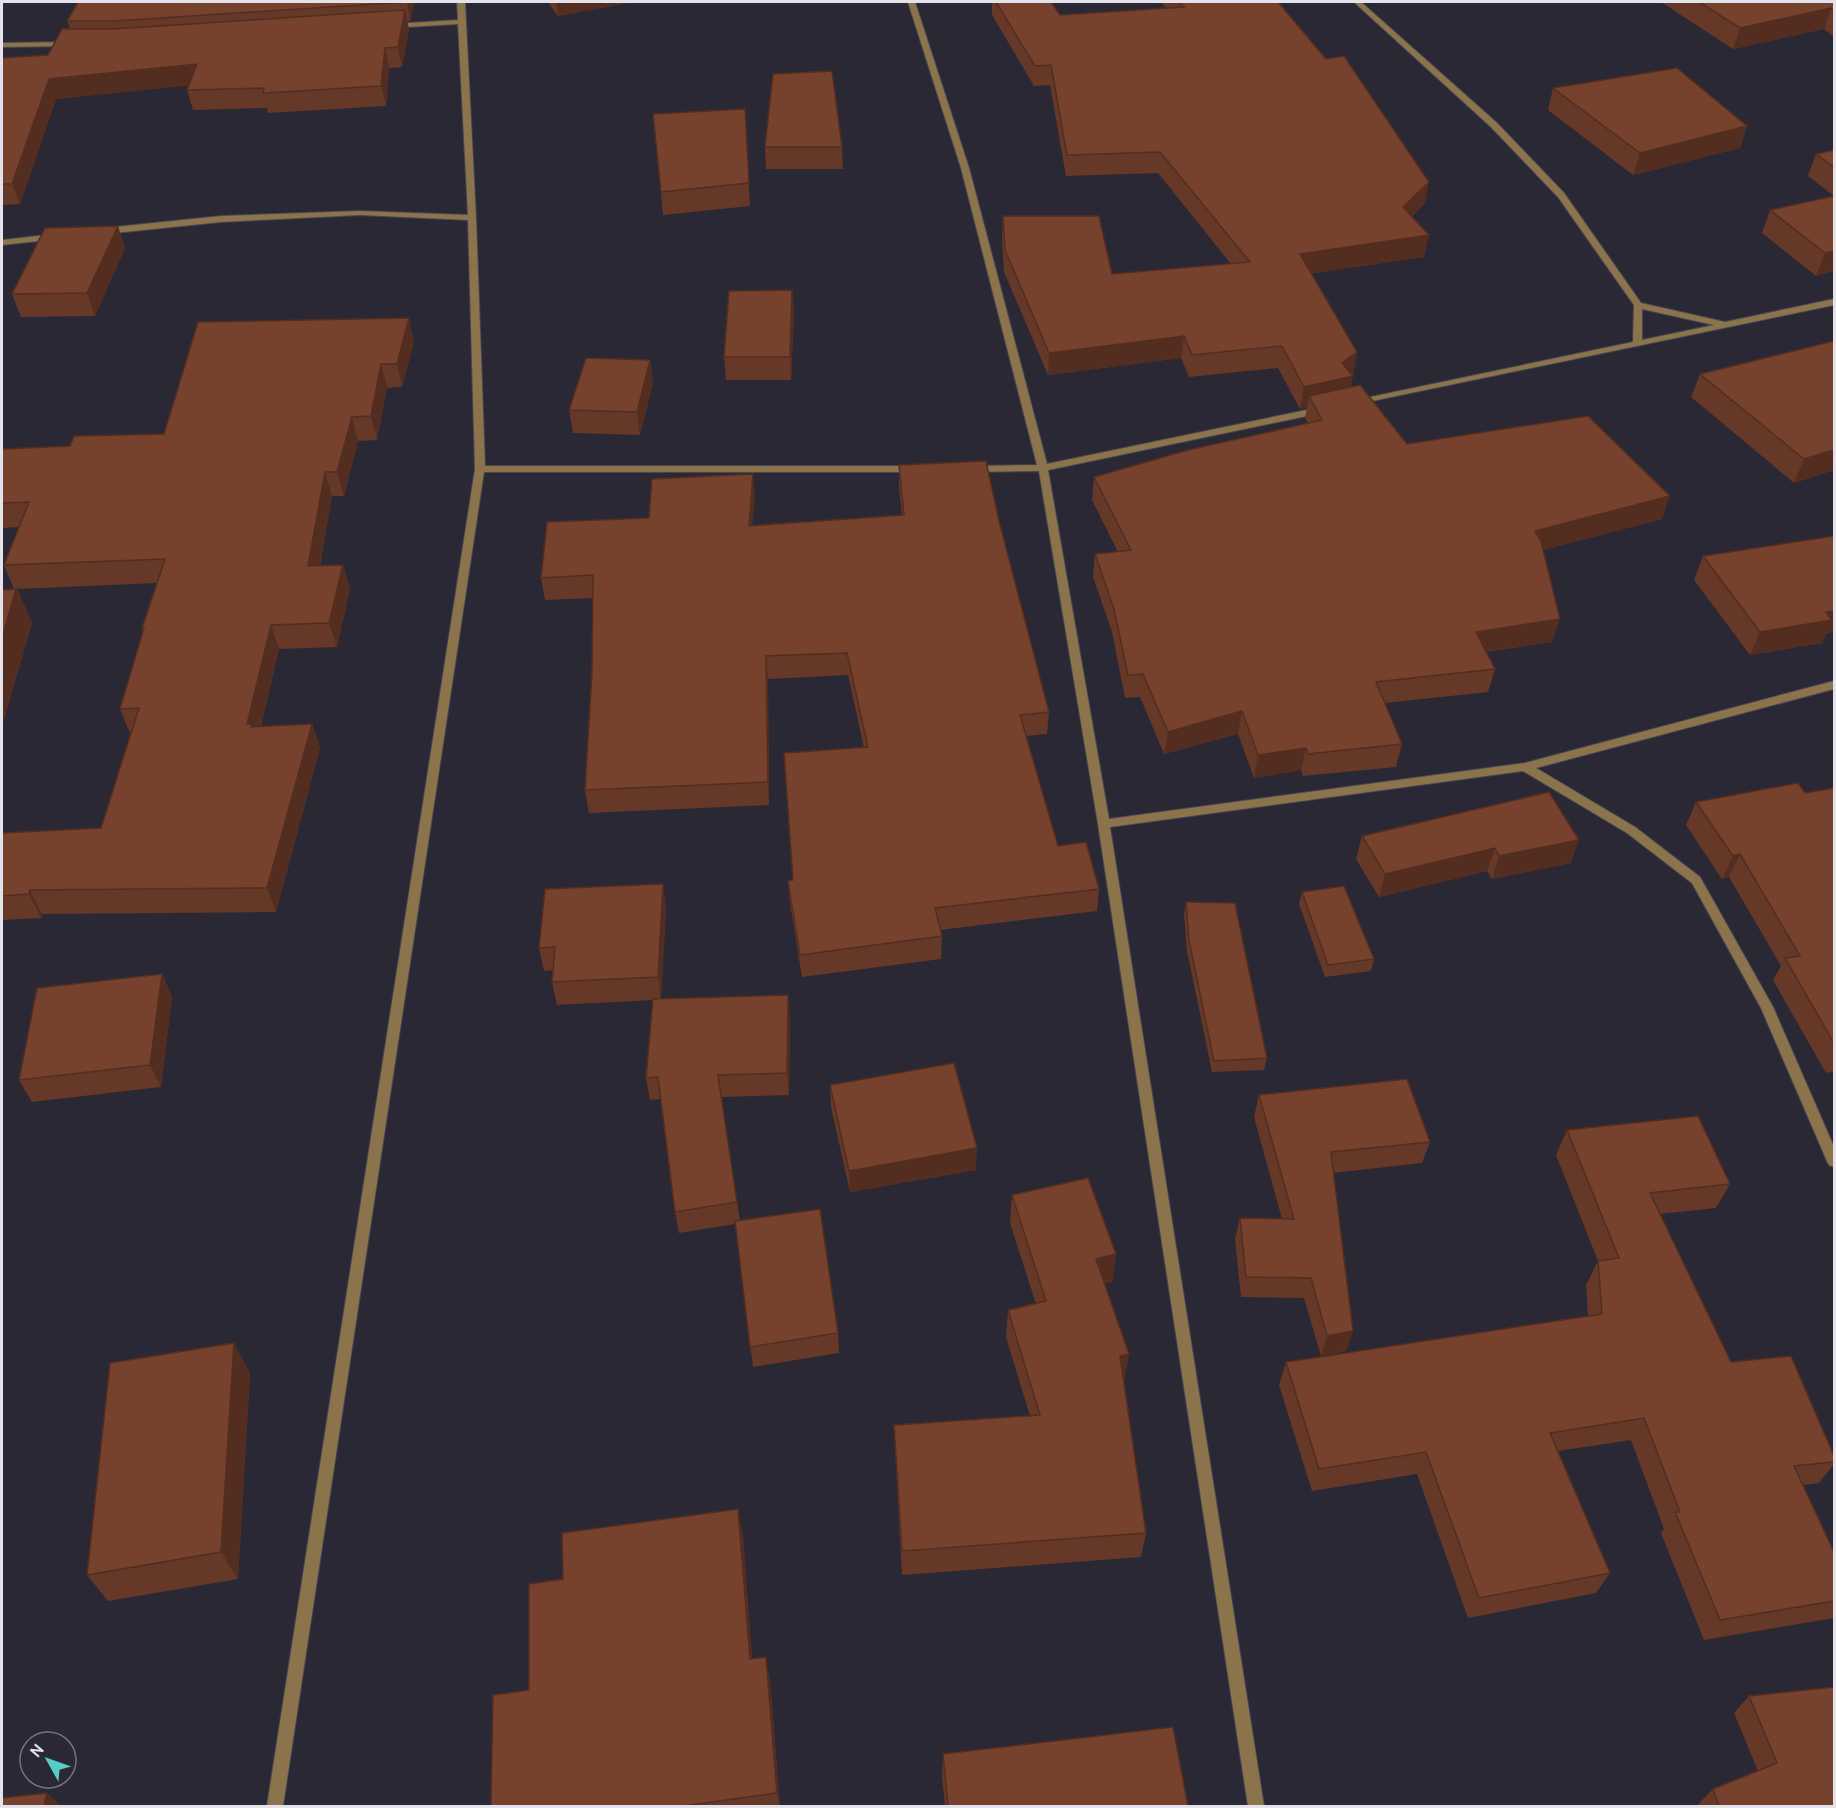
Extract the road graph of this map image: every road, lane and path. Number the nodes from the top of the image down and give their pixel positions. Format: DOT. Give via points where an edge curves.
graph roads {
  1 [pos="461,2"];
  2 [pos="911,2"];
  3 [pos="1357,2"];
  4 [pos="462,22"];
  5 [pos="381,27"];
  6 [pos="84,44"];
  7 [pos="2,45"];
  8 [pos="472,218"];
  9 [pos="94,233"];
  10 [pos="59,237"];
  11 [pos="2,243"];
  12 [pos="1834,302"];
  13 [pos="1638,305"];
  14 [pos="1726,325"];
  15 [pos="1638,344"];
  16 [pos="1347,405"];
  17 [pos="1335,407"];
  18 [pos="1043,468"];
  19 [pos="480,469"];
  20 [pos="923,469"];
  21 [pos="959,469"];
  22 [pos="1834,685"];
  23 [pos="1525,767"];
  24 [pos="1104,824"];
  25 [pos="1834,1161"];
  26 [pos="275,1806"];
  27 [pos="1256,1806"];
  1 -- 4 [label="street"];
  2 -- 18 [label="street" via="965,168"];
  3 -- 13 [label="street" via="1494,125 1561,195"];
  4 -- 5 [label="street"];
  4 -- 8 [label="street"];
  6 -- 7 [label="street"];
  8 -- 9 [label="street" via="360,213 221,219"];
  8 -- 19 [label="street"];
  10 -- 11 [label="street"];
  12 -- 14 [label="street"];
  13 -- 14 [label="street"];
  13 -- 15 [label="street"];
  14 -- 15 [label="street"];
  15 -- 16 [label="street"];
  17 -- 18 [label="street"];
  18 -- 21 [label="street"];
  18 -- 24 [label="street"];
  19 -- 20 [label="street"];
  19 -- 26 [label="street"];
  22 -- 23 [label="street"];
  23 -- 24 [label="street"];
  23 -- 25 [label="street" via="1631,830 1696,880 1767,1007"];
  24 -- 27 [label="street"];
}
